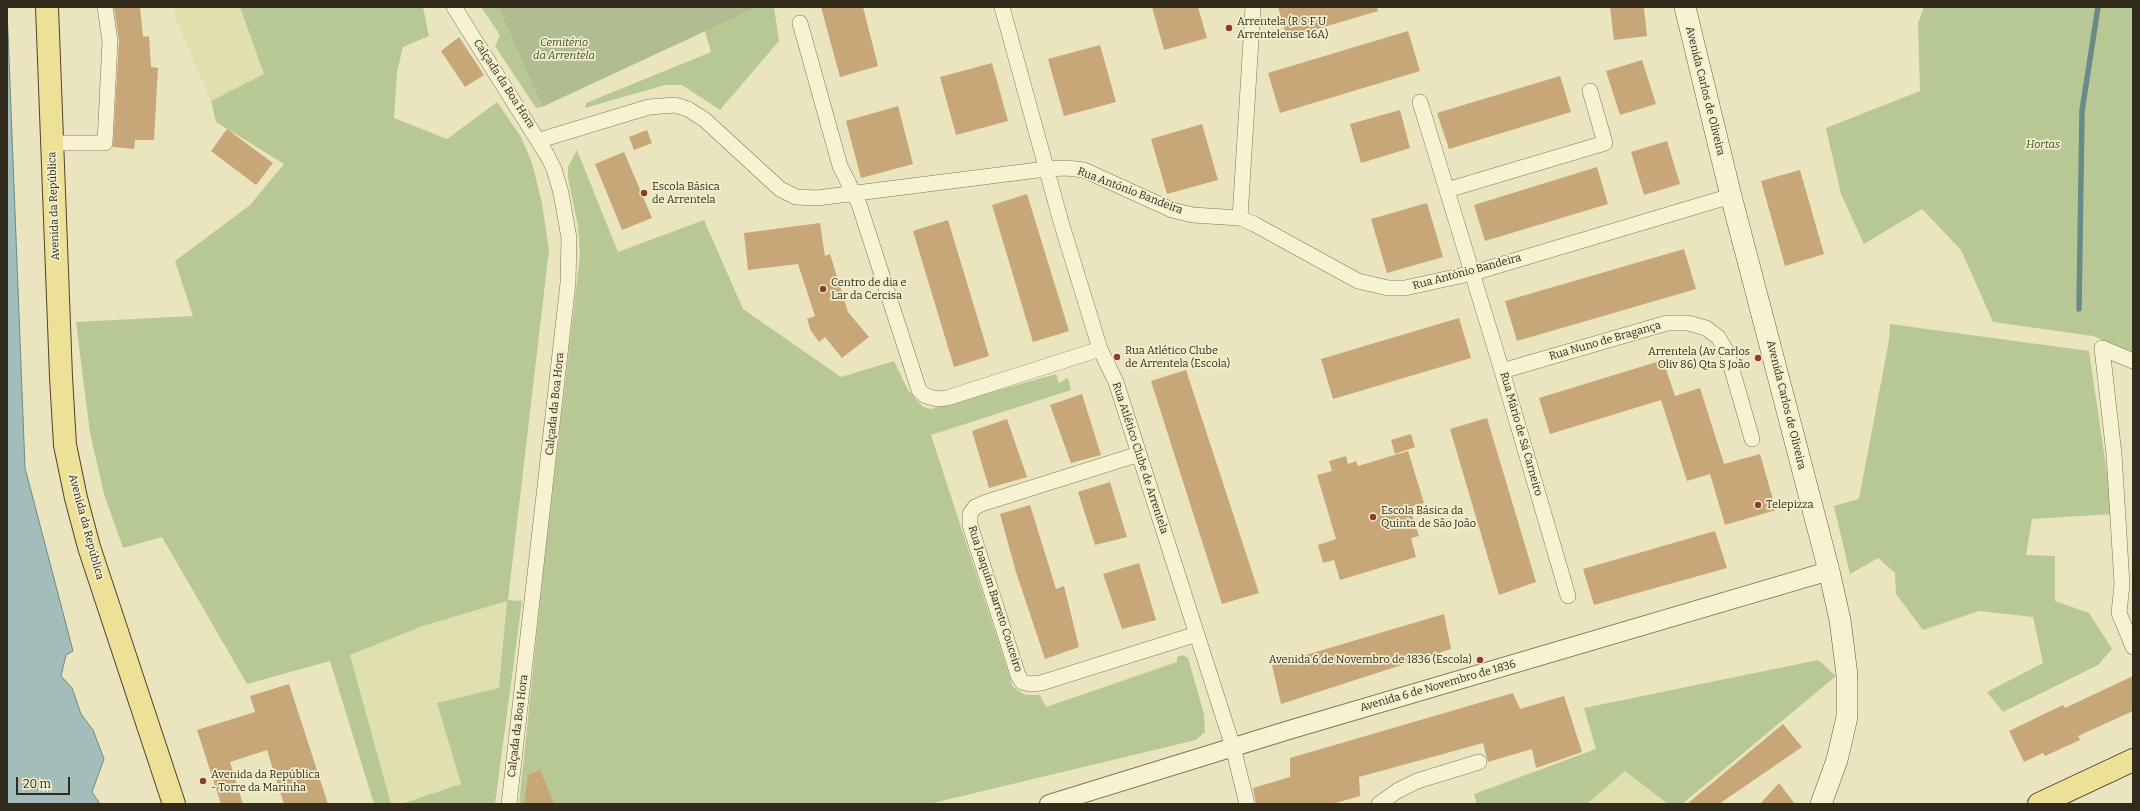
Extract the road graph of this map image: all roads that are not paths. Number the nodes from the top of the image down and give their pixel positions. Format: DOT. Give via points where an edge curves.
graph roads {
  1 [pos="47,7"];
  2 [pos="105,7"];
  3 [pos="454,7"];
  4 [pos="1002,7"];
  5 [pos="1252,7"];
  6 [pos="1685,7"];
  7 [pos="800,23"];
  8 [pos="1590,91"];
  9 [pos="1420,102"];
  10 [pos="540,140"];
  11 [pos="52,143"];
  12 [pos="1046,169"];
  13 [pos="1447,190"];
  14 [pos="856,194"];
  15 [pos="1731,196"];
  16 [pos="1240,218"];
  17 [pos="1473,273"];
  18 [pos="1100,349"];
  19 [pos="2133,361"];
  20 [pos="1502,371"];
  21 [pos="1752,439"];
  22 [pos="1139,454"];
  23 [pos="1829,571"];
  24 [pos="1568,596"];
  25 [pos="1197,634"];
  26 [pos="2133,647"];
  27 [pos="1233,748"];
  28 [pos="2133,760"];
  29 [pos="1479,762"];
  30 [pos="174,804"];
  31 [pos="509,804"];
  32 [pos="1049,804"];
  33 [pos="1247,804"];
  34 [pos="1379,804"];
  35 [pos="1821,804"];
  36 [pos="2039,804"];
  1 -- 11 [label="main road, Avenida da República"];
  2 -- 11 [label="street, Avenida da República" via="110,41 105,143"];
  3 -- 10 [label="street, Calçada da Boa Hora"];
  4 -- 12 [label="street, Rua Atlético Clube de Arrentela"];
  5 -- 16 [label="street"];
  6 -- 15 [label="main road, Avenida Carlos de Oliveira"];
  7 -- 14 [label="street" via="840,166"];
  8 -- 13 [label="street" via="1605,143"];
  9 -- 13 [label="street, Rua Mário de Sá Carneiro"];
  10 -- 14 [label="street, Rua António Bandeira" via="649,107 674,105 688,109 704,120 780,190 796,197 817,198"];
  10 -- 31 [label="street, Calçada da Boa Hora" via="554,169 561,194 569,238 570,262"];
  11 -- 30 [label="main road, Avenida da República" via="65,445 89,547"];
  12 -- 14 [label="street, Rua António Bandeira"];
  12 -- 16 [label="street, Rua António Bandeira" via="1084,170 1172,210 1193,215"];
  12 -- 18 [label="street, Rua Atlético Clube de Arrentela"];
  13 -- 17 [label="street, Rua Mário de Sá Carneiro"];
  14 -- 18 [label="street" via="916,382 919,390 926,396 947,398"];
  15 -- 17 [label="street, Rua António Bandeira"];
  15 -- 23 [label="main road, Avenida Carlos de Oliveira"];
  16 -- 17 [label="street, Rua António Bandeira" via="1358,280 1374,285 1405,288"];
  17 -- 20 [label="street, Rua Mário de Sá Carneiro"];
  18 -- 22 [label="street, Rua Atlético Clube de Arrentela" via="1116,382"];
  19 -- 26 [label="street" via="2102,348 2114,454 2122,584 2119,613"];
  20 -- 21 [label="street, Rua Nuno de Bragança" via="1667,323 1688,323 1706,328 1718,337 1727,352"];
  20 -- 24 [label="street, Rua Mário de Sá Carneiro"];
  22 -- 25 [label="street, Rua Atlético Clube de Arrentela"];
  22 -- 25 [label="street, Rua Joaquim Barreto Couceiro" via="984,503 975,507 970,514 970,525 1018,675 1022,682 1041,683"];
  23 -- 27 [label="street, Avenida 6 de Novembro de 1836"];
  23 -- 35 [label="main road, Avenida Carlos de Oliveira" via="1840,620 1847,675 1847,717 1837,760"];
  25 -- 27 [label="street, Rua Atlético Clube de Arrentela"];
  27 -- 32 [label="street, Avenida 6 de Novembro de 1836"];
  27 -- 33 [label="street, Rua Atlético Clube de Arrentela"];
  28 -- 36 [label="main road"];
  29 -- 34 [label="street" via="1417,781"];
}
